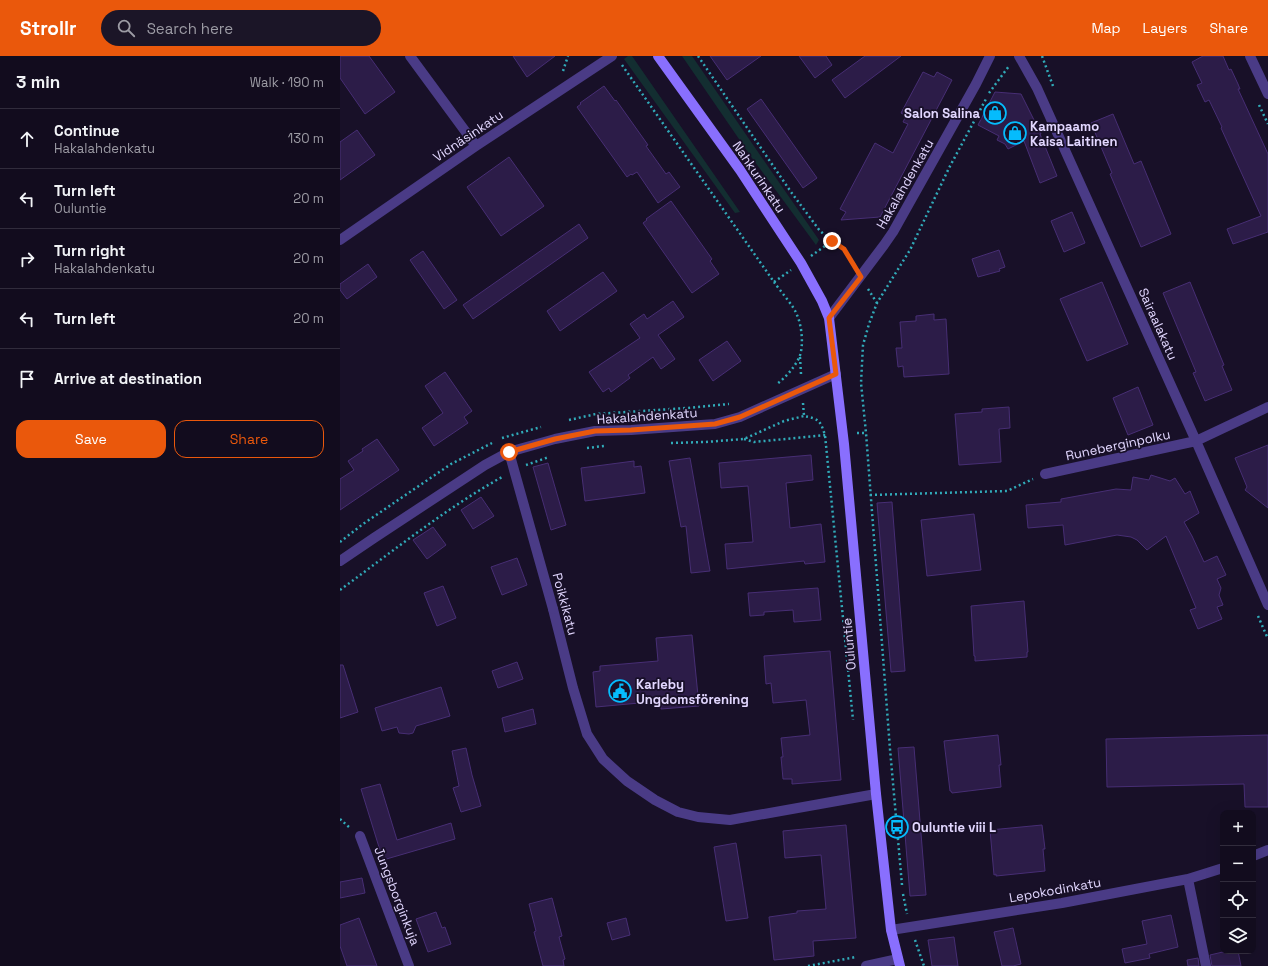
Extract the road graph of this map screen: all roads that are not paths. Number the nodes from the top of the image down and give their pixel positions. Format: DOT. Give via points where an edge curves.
graph roads {
  1 [pos="410,56"];
  2 [pos="658,56"];
  3 [pos="990,56"];
  4 [pos="1250,56"];
  5 [pos="616,59"];
  6 [pos="1016,59"];
  7 [pos="1268,94"];
  8 [pos="476,146"];
  9 [pos="340,240"];
  10 [pos="829,318"];
  11 [pos="836,374"];
  12 [pos="1268,407"];
  13 [pos="1196,441"];
  14 [pos="509,452"];
  15 [pos="1045,474"];
  16 [pos="340,561"];
  17 [pos="1268,605"];
  18 [pos="876,794"];
  19 [pos="360,836"];
  20 [pos="1268,850"];
  21 [pos="1256,855"];
  22 [pos="1220,869"];
  23 [pos="1188,880"];
  24 [pos="891,930"];
  25 [pos="899,963"];
  26 [pos="409,966"];
  27 [pos="866,966"];
  28 [pos="1206,966"];
  1 -- 8 [label="street"];
  2 -- 10 [label="main road, Nahkurinkatu" via="740,170 801,263"];
  3 -- 10 [label="street, Hakalahdenkatu" via="893,232"];
  4 -- 7 [label="street"];
  5 -- 8 [label="street, Vidnäsinkatu"];
  6 -- 13 [label="street, Sairaalakatu" via="1037,88"];
  8 -- 9 [label="street, Vidnäsinkatu"];
  10 -- 11 [label="main road, Ouluntie"];
  11 -- 14 [label="street, Hakalahdenkatu" via="740,417 715,424 595,431"];
  11 -- 18 [label="main road, Ouluntie"];
  12 -- 13 [label="street, Runeberginpolku"];
  13 -- 15 [label="street, Runeberginpolku"];
  13 -- 17 [label="street, Sairaalakatu"];
  14 -- 16 [label="street, Hakalahdenkatu" via="485,465"];
  14 -- 18 [label="street, Poikkikatu" via="587,734 603,759 627,781 655,800 678,812 698,817 730,820"];
  18 -- 24 [label="main road, Ouluntie"];
  19 -- 26 [label="street, Jungsborginkuja"];
  20 -- 21 [label="street"];
  22 -- 23 [label="street, Lepokodinkatu"];
  23 -- 24 [label="street, Lepokodinkatu"];
  23 -- 28 [label="street"];
  24 -- 25 [label="main road, Ouluntie"];
  25 -- 27 [label="street"];
}
